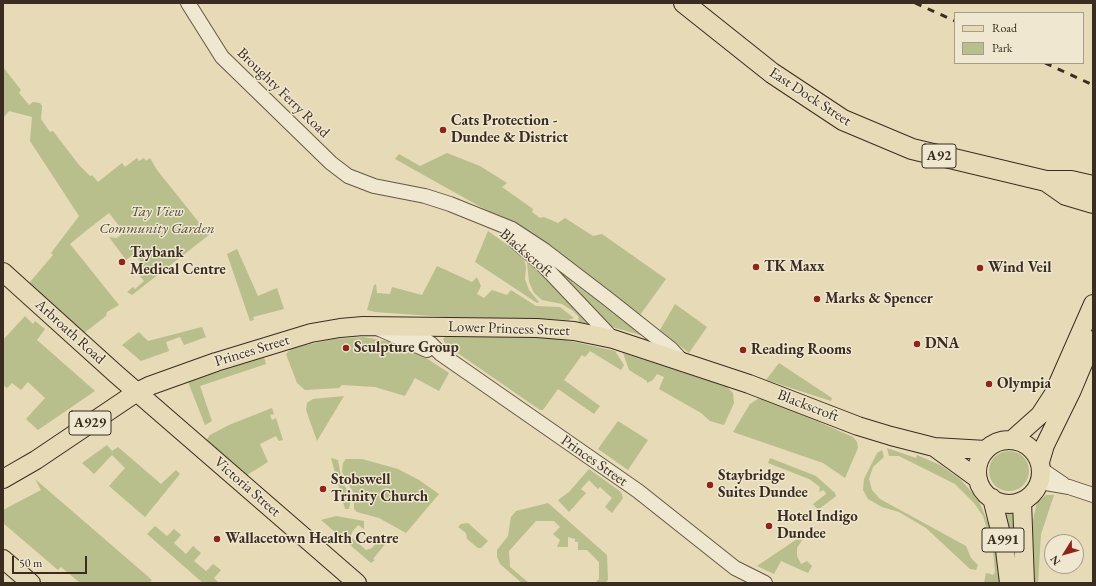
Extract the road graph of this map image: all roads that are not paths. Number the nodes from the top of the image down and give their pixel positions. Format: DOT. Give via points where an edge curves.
graph roads {
  1 [pos="188,3"];
  2 [pos="684,3"];
  3 [pos="374,186"];
  4 [pos="1093,199"];
  5 [pos="486,219"];
  6 [pos="3,272"];
  7 [pos="1093,304"];
  8 [pos="372,326"];
  9 [pos="404,326"];
  10 [pos="613,339"];
  11 [pos="1093,340"];
  12 [pos="441,354"];
  13 [pos="683,362"];
  14 [pos="137,392"];
  15 [pos="1012,440"];
  16 [pos="934,447"];
  17 [pos="986,450"];
  18 [pos="1040,471"];
  19 [pos="3,479"];
  20 [pos="978,479"];
  21 [pos="1093,495"];
  22 [pos="992,498"];
  23 [pos="1022,501"];
  24 [pos="3,559"];
  25 [pos="31,583"];
  26 [pos="357,583"];
  27 [pos="765,583"];
  28 [pos="1009,583"];
  29 [pos="1025,583"];
  1 -- 3 [label="street, Broughty Ferry Road" via="222,57 331,164 348,176"];
  2 -- 4 [label="highway, East Dock Street / A92" via="772,73 843,120 912,149 1046,182 1071,182"];
  3 -- 5 [label="street, Blackscroft" via="424,196"];
  5 -- 10 [label="street, Blackscroft" via="529,252"];
  5 -- 13 [label="street, Blackscroft" via="512,229 544,250 671,349"];
  6 -- 14 [label="main road, Arbroath Road"];
  7 -- 15 [label="main road" via="1053,395 1040,415"];
  8 -- 9 [label="main road, Princes Street"];
  8 -- 12 [label="street, Princes Street"];
  8 -- 14 [label="main road, Princes Street" via="312,333 216,362"];
  9 -- 10 [label="main road, Lower Princess Street" via="537,328 574,331"];
  9 -- 12 [label="street, Princes Street" via="430,343"];
  10 -- 13 [label="main road, Blackscroft"];
  11 -- 18 [label="main road" via="1045,445"];
  12 -- 27 [label="street, Princes Street" via="638,491 729,563"];
  13 -- 16 [label="main road, Blackscroft" via="785,397 858,426"];
  14 -- 19 [label="main road, A929" via="44,455"];
  14 -- 26 [label="main road, Victoria Street"];
  15 -- 17 [label="main road" via="998,442"];
  15 -- 18 [label="main road" via="1024,443 1034,451"];
  16 -- 17 [label="main road, Blackscroft"];
  16 -- 20 [label="main road, Blackscroft"];
  17 -- 20 [label="main road" via="980,459"];
  18 -- 21 [label="street" via="1068,487"];
  18 -- 23 [label="main road" via="1036,490"];
  20 -- 22 [label="main road" via="981,487"];
  22 -- 23 [label="main road" via="1012,503"];
  22 -- 28 [label="main road, A991" via="1005,550"];
  23 -- 29 [label="main road, A991"];
  24 -- 25 [label="main road"];
}
